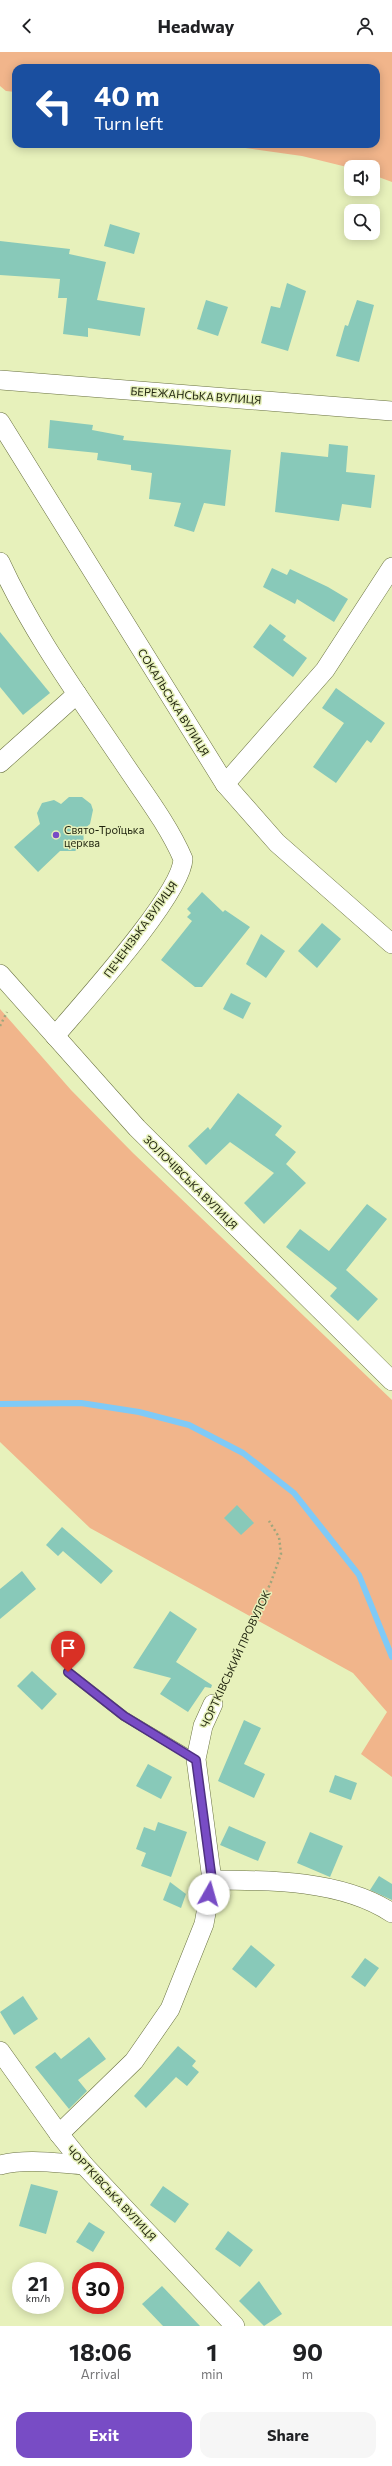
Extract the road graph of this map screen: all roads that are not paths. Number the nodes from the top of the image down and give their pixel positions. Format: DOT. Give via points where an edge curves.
graph roads {
  1 [pos="0,380"];
  2 [pos="392,411"];
  3 [pos="0,422"];
  4 [pos="0,562"];
  5 [pos="392,567"];
  6 [pos="77,694"];
  7 [pos="0,763"];
  8 [pos="225,784"];
  9 [pos="392,944"];
  10 [pos="0,974"];
  11 [pos="55,1036"];
  12 [pos="392,1381"];
  13 [pos="68,1672"];
  14 [pos="213,1704"];
  15 [pos="196,1760"];
  16 [pos="212,1880"];
  17 [pos="392,1913"];
  18 [pos="0,2051"];
  19 [pos="58,2134"];
  20 [pos="0,2165"];
  21 [pos="84,2165"];
  22 [pos="235,2326"];
  1 -- 2 [label="street, БЕРЕЖАНСЬКА ВУЛИЦЯ"];
  3 -- 8 [label="street, СОКАЛЬСЬКА ВУЛИЦЯ"];
  4 -- 6 [label="street, ПЕЧЕНІЗЬКА ВУЛИЦЯ" via="16,596"];
  5 -- 8 [label="street" via="324,670"];
  6 -- 7 [label="street"];
  6 -- 11 [label="street, ПЕЧЕНІЗЬКА ВУЛИЦЯ" via="178,848 183,859 183,867 176,881 123,956"];
  8 -- 9 [label="street, СОКАЛЬСЬКА ВУЛИЦЯ" via="276,843"];
  10 -- 11 [label="street, ЗОЛОЧІВСЬКА ВУЛИЦЯ"];
  11 -- 12 [label="street, ЗОЛОЧІВСЬКА ВУЛИЦЯ" via="137,1128"];
  13 -- 15 [label="lane" via="124,1716"];
  14 -- 15 [label="street, ЧОРТКІВСЬКИЙ ПРОВУЛОК" via="203,1726"];
  15 -- 16 [label="street, ЧОРТКІВСЬКИЙ ПРОВУЛОК"];
  16 -- 17 [label="street" via="266,1880 324,1886"];
  16 -- 19 [label="street, ЧОРТКІВСЬКИЙ ПРОВУЛОК" via="204,1924 170,2009 134,2061"];
  18 -- 19 [label="street, ЧОРТКІВСЬКА ВУЛИЦЯ"];
  19 -- 21 [label="street, ЧОРТКІВСЬКА ВУЛИЦЯ"];
  20 -- 21 [label="street" via="12,2162 42,2162"];
  21 -- 22 [label="street, ЧОРТКІВСЬКА ВУЛИЦЯ"];
}
